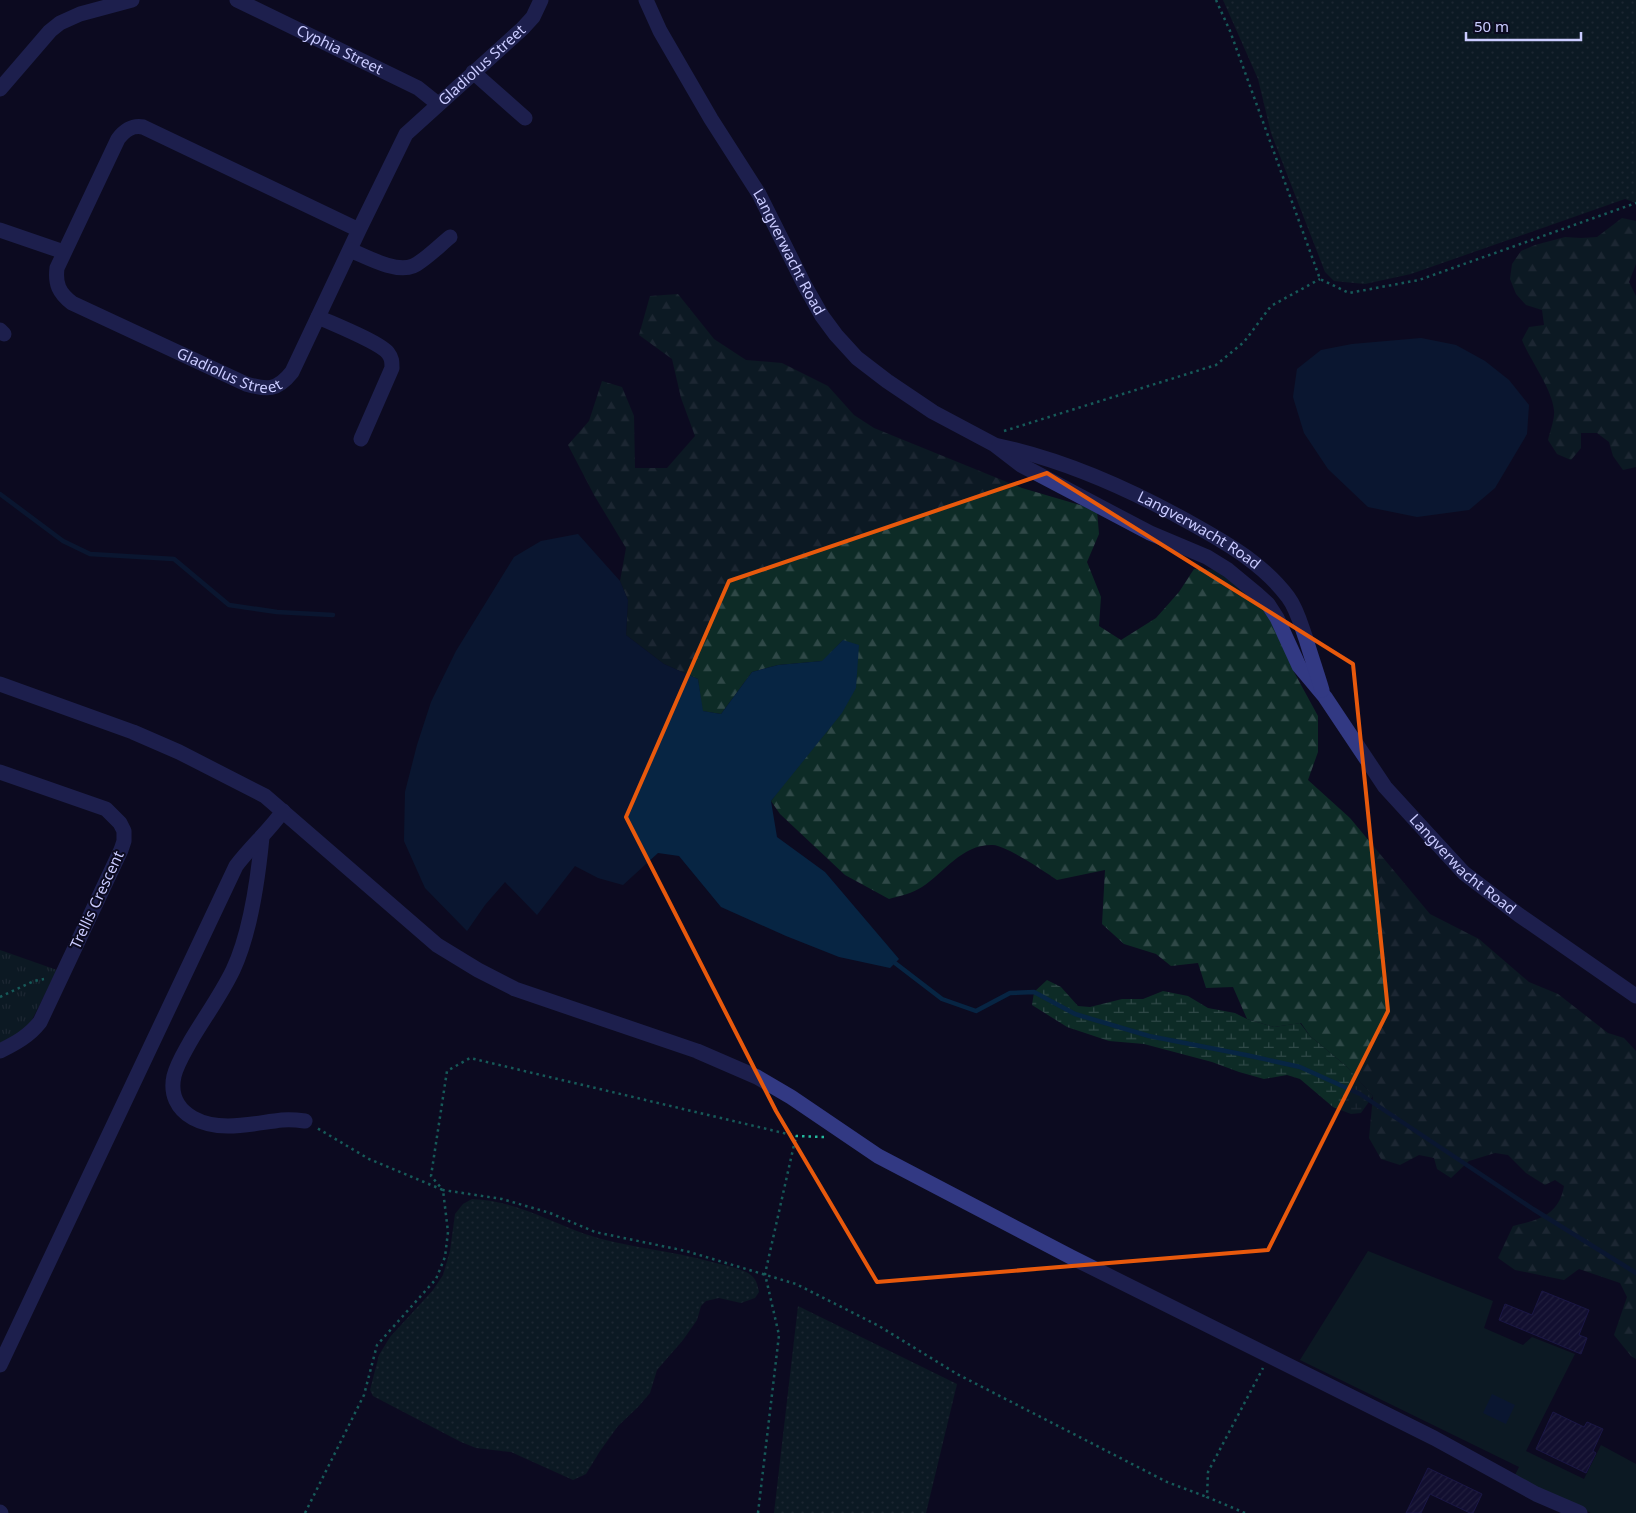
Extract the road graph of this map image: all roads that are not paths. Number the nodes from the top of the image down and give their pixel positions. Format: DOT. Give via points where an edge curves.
graph roads {
  1 [pos="132,0"];
  2 [pos="237,0"];
  3 [pos="541,0"];
  4 [pos="646,0"];
  5 [pos="473,72"];
  6 [pos="0,89"];
  7 [pos="438,104"];
  8 [pos="524,118"];
  9 [pos="0,230"];
  10 [pos="359,230"];
  11 [pos="450,237"];
  12 [pos="350,250"];
  13 [pos="64,252"];
  14 [pos="318,317"];
  15 [pos="361,439"];
  16 [pos="993,444"];
  17 [pos="0,684"];
  18 [pos="1325,697"];
  19 [pos="0,772"];
  20 [pos="283,811"];
  21 [pos="262,837"];
  22 [pos="1636,996"];
  23 [pos="0,1051"];
  24 [pos="305,1120"];
  25 [pos="0,1365"];
  26 [pos="1580,1513"];
  1 -- 6 [label="street" via="60,23"];
  2 -- 7 [label="street, Cyphia Street" via="418,88"];
  3 -- 5 [label="street, Gladiolus Street" via="523,28"];
  4 -- 16 [label="street, Langverwacht Road" via="660,31 759,194 805,286 836,335 857,358 887,381 933,412"];
  5 -- 7 [label="street, Gladiolus Street"];
  5 -- 8 [label="street"];
  7 -- 10 [label="street, Gladiolus Street" via="406,134"];
  9 -- 13 [label="street"];
  10 -- 12 [label="street, Gladiolus Street"];
  10 -- 13 [label="street, Gladiolus Street" via="137,126 126,130 118,139"];
  11 -- 12 [label="street" via="415,266 404,268 393,267"];
  12 -- 14 [label="street, Gladiolus Street"];
  13 -- 14 [label="street, Gladiolus Street" via="56,277 58,288 72,303 246,384 264,389 284,382 292,372"];
  14 -- 15 [label="street" via="378,345 388,352 392,360 392,368"];
  16 -- 18 [label="street, Langverwacht Road" via="1021,465 1057,485 1228,570 1268,604 1299,666"];
  16 -- 18 [label="street, Langverwacht Road" via="1025,452 1128,490 1249,558 1289,598"];
  17 -- 20 [label="street" via="180,752 265,796"];
  18 -- 22 [label="street, Langverwacht Road" via="1385,788 1464,873"];
  19 -- 23 [label="street, Trellis Crescent" via="106,809 120,822 124,831 121,850 40,1022 20,1041"];
  20 -- 21 [label="street"];
  20 -- 26 [label="street" via="437,945 478,970 516,989 697,1051 757,1076 878,1156 1071,1257 1434,1438 1536,1494"];
  21 -- 24 [label="street" via="246,936 233,970 181,1059 174,1076 173,1091 183,1110 205,1123 227,1126"];
  21 -- 25 [label="street" via="236,866"];
}
